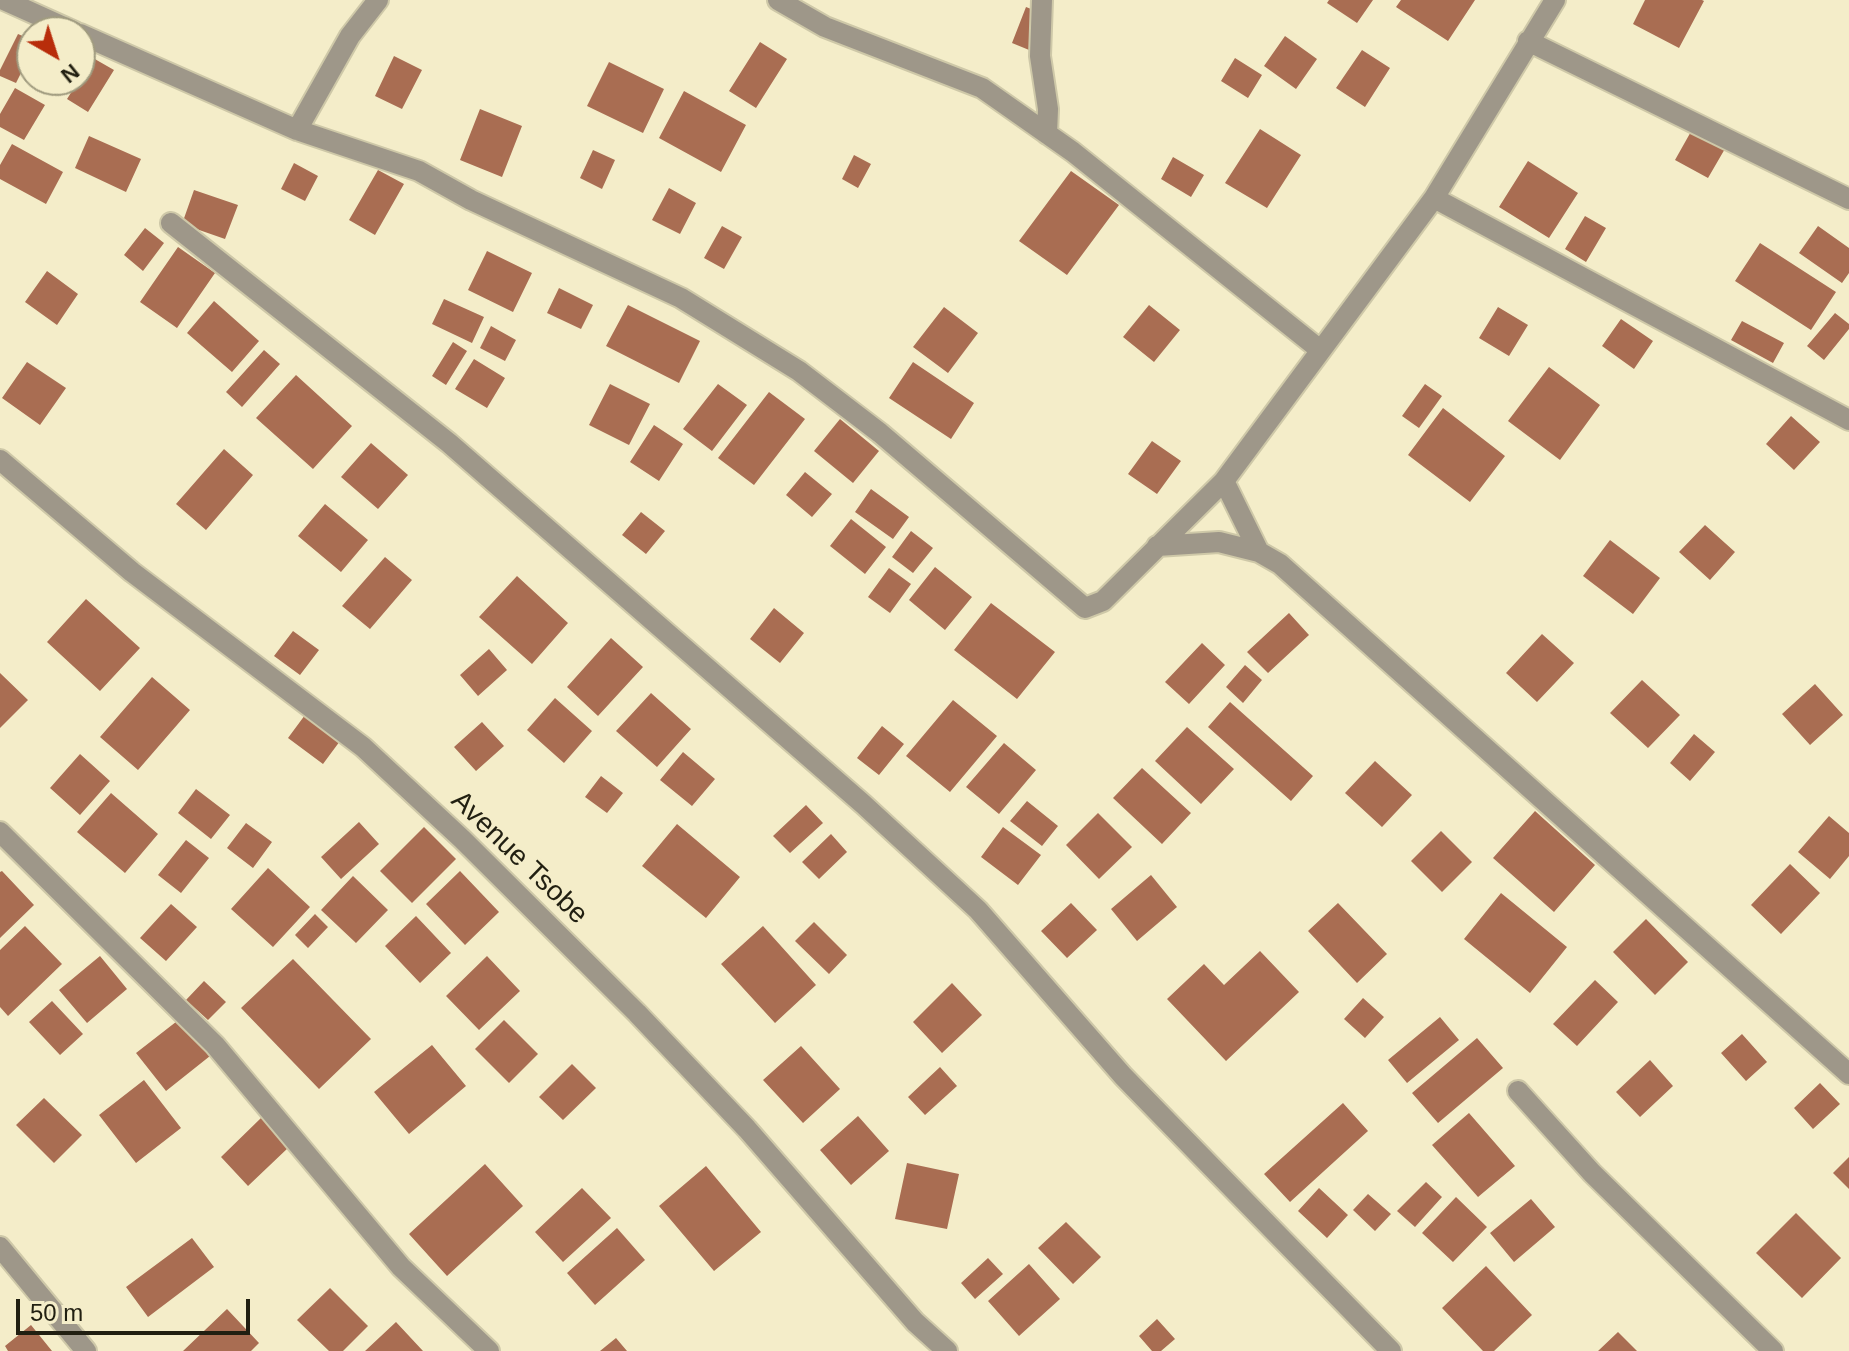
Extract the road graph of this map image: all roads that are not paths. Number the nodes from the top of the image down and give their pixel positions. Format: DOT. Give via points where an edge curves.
graph roads {
  1 [pos="4,0"];
  2 [pos="378,0"];
  3 [pos="778,0"];
  4 [pos="1042,0"];
  5 [pos="1555,0"];
  6 [pos="40,16"];
  7 [pos="96,41"];
  8 [pos="1528,41"];
  9 [pos="297,130"];
  10 [pos="1047,134"];
  11 [pos="1434,198"];
  12 [pos="1849,199"];
  13 [pos="171,223"];
  14 [pos="1319,349"];
  15 [pos="1849,420"];
  16 [pos="0,460"];
  17 [pos="1224,481"];
  18 [pos="1157,546"];
  19 [pos="1259,552"];
  20 [pos="0,832"];
  21 [pos="1849,1074"];
  22 [pos="1518,1091"];
  23 [pos="0,1247"];
  24 [pos="86,1351"];
  25 [pos="489,1351"];
  26 [pos="947,1351"];
  27 [pos="1391,1351"];
  28 [pos="1773,1351"];
  1 -- 6 [label="street"];
  2 -- 9 [label="street" via="350,36"];
  3 -- 10 [label="street" via="825,27 982,88"];
  4 -- 10 [label="street" via="1040,56"];
  5 -- 8 [label="street"];
  7 -- 9 [label="street"];
  8 -- 11 [label="street"];
  8 -- 12 [label="street"];
  9 -- 18 [label="street" via="419,171 681,298 799,371 1085,608 1103,601"];
  10 -- 14 [label="street"];
  11 -- 14 [label="street"];
  11 -- 15 [label="street"];
  13 -- 27 [label="street" via="461,453 955,888 1123,1076"];
  14 -- 17 [label="street"];
  16 -- 26 [label="street, Avenue Tsobe" via="132,572 363,747 462,839 687,1066 915,1322"];
  17 -- 18 [label="street"];
  17 -- 19 [label="street"];
  18 -- 19 [label="street" via="1219,542"];
  19 -- 21 [label="street" via="1280,564"];
  20 -- 25 [label="street" via="215,1045 401,1267"];
  22 -- 28 [label="street" via="1592,1173"];
  23 -- 24 [label="street"];
}
